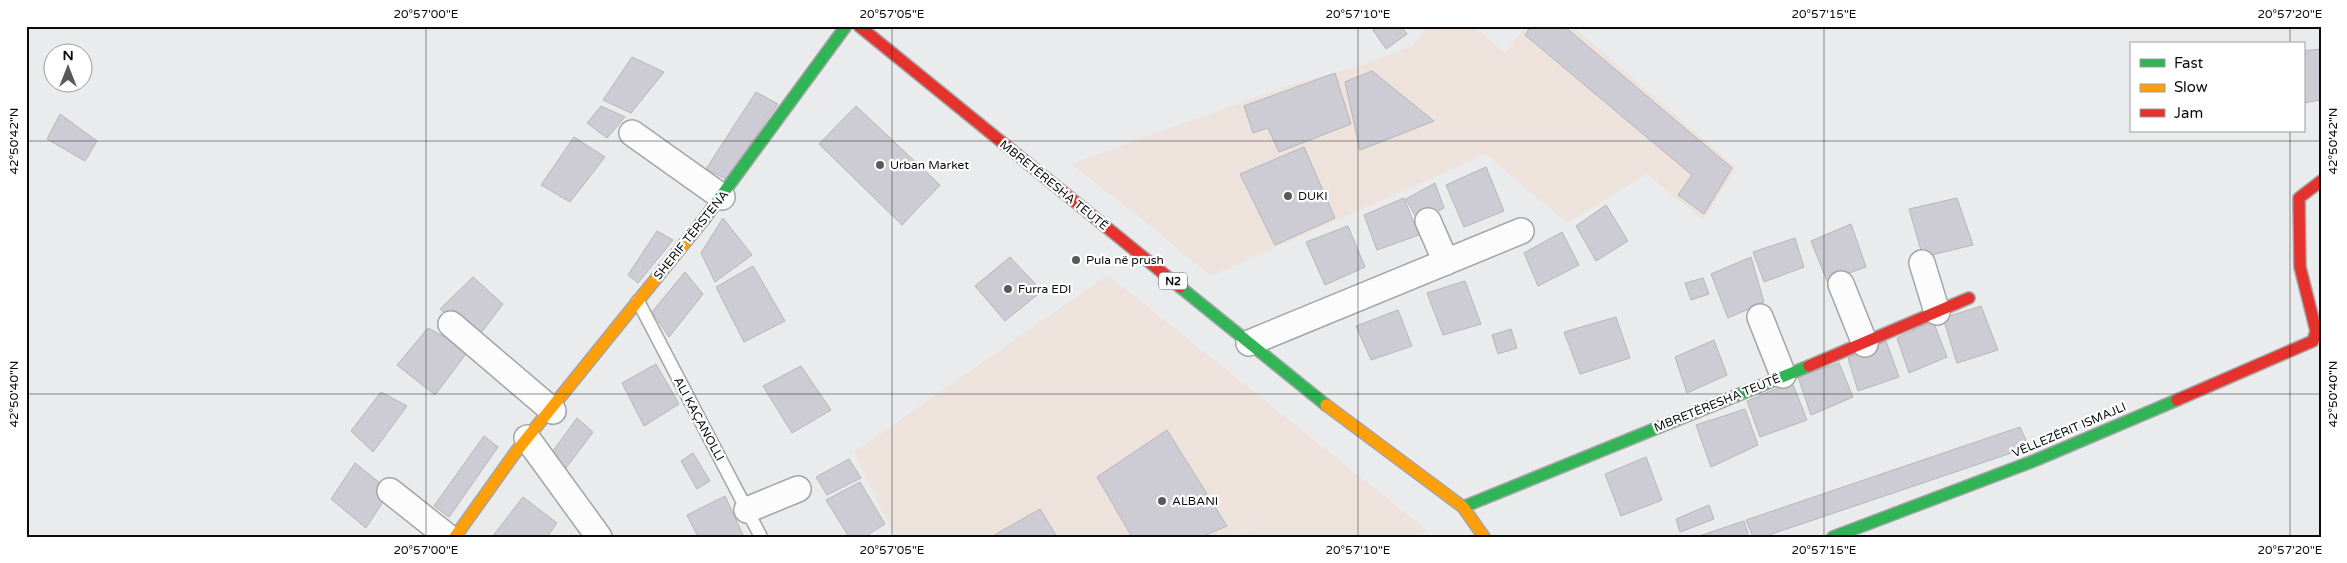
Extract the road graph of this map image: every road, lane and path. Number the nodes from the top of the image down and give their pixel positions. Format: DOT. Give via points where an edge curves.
graph roads {
  1 [pos="846,26"];
  2 [pos="859,26"];
  3 [pos="632,132"];
  4 [pos="2321,181"];
  5 [pos="722,197"];
  6 [pos="1428,222"];
  7 [pos="1521,230"];
  8 [pos="1446,262"];
  9 [pos="1922,263"];
  10 [pos="1841,284"];
  11 [pos="1969,298"];
  12 [pos="638,301"];
  13 [pos="1937,312"];
  14 [pos="1760,317"];
  15 [pos="451,324"];
  16 [pos="1249,343"];
  17 [pos="1865,344"];
  18 [pos="2310,346"];
  19 [pos="1784,375"];
  20 [pos="552,410"];
  21 [pos="527,438"];
  22 [pos="798,489"];
  23 [pos="390,491"];
  24 [pos="1463,507"];
  25 [pos="747,510"];
  26 [pos="448,537"];
  27 [pos="455,537"];
  28 [pos="599,537"];
  29 [pos="761,537"];
  30 [pos="1484,537"];
  31 [pos="1833,537"];
  1 -- 5 [label="street, SHERIF TËRSTENA"];
  2 -- 16 [label="street, MBRETËRESHA TEUTË / N2"];
  3 -- 5 [label="street"];
  4 -- 18 [label="street" via="2298,198 2300,268 2316,331"];
  5 -- 12 [label="street, SHERIF TËRSTENA"];
  6 -- 8 [label="street"];
  7 -- 8 [label="street"];
  8 -- 16 [label="street"];
  9 -- 13 [label="street"];
  10 -- 17 [label="street"];
  11 -- 13 [label="street, MBRETËRESHA TEUTË"];
  12 -- 20 [label="street, SHERIF TËRSTENA"];
  12 -- 25 [label="lane, ALI KAÇANOLLI"];
  13 -- 17 [label="street, MBRETËRESHA TEUTË"];
  14 -- 19 [label="street"];
  15 -- 20 [label="street"];
  16 -- 24 [label="street, MBRETËRESHA TEUTË / N2" via="1312,395"];
  17 -- 19 [label="street, MBRETËRESHA TEUTË"];
  18 -- 31 [label="street, VËLLEZËRIT ISMAJLI" via="2036,460"];
  19 -- 24 [label="street, MBRETËRESHA TEUTË"];
  20 -- 21 [label="street, SHERIF TËRSTENA"];
  21 -- 27 [label="street, SHERIF TËRSTENA"];
  21 -- 28 [label="street"];
  22 -- 25 [label="street"];
  23 -- 26 [label="street"];
  24 -- 30 [label="street, MBRETËRESHA TEUTË / N2"];
  25 -- 29 [label="lane, ALI KAÇANOLLI"];
}
